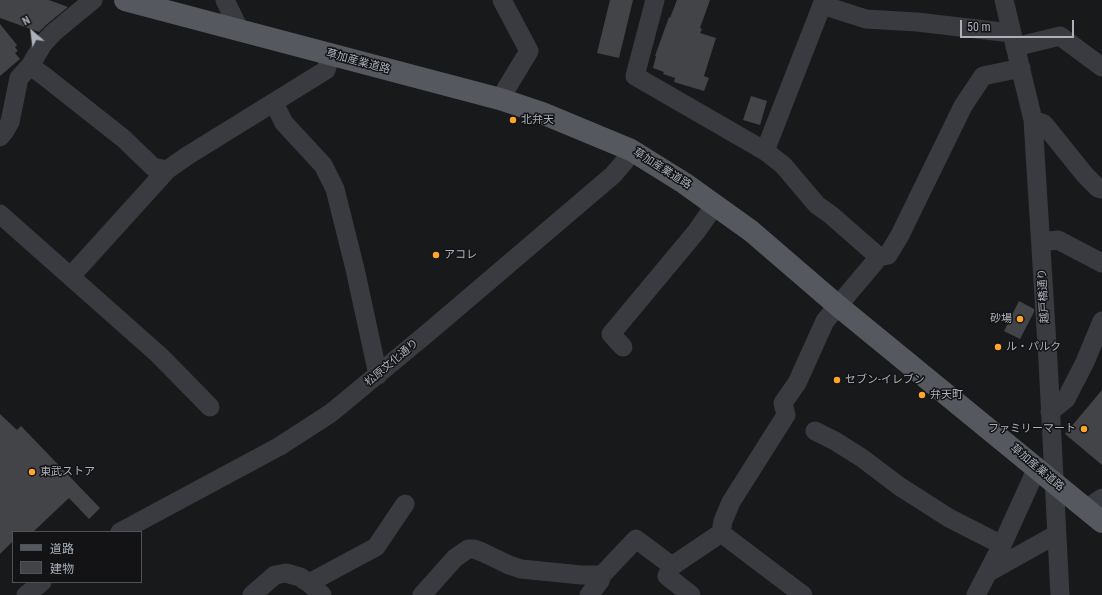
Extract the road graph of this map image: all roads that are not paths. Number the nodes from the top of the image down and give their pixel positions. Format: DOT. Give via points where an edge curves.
graph roads {
  1 [pos="93,0"];
  2 [pos="125,0"];
  3 [pos="225,0"];
  4 [pos="502,0"];
  5 [pos="655,0"];
  6 [pos="1004,0"];
  7 [pos="240,31"];
  8 [pos="1013,40"];
  9 [pos="331,55"];
  10 [pos="30,66"];
  11 [pos="1102,67"];
  12 [pos="1021,68"];
  13 [pos="500,100"];
  14 [pos="274,103"];
  15 [pos="1033,120"];
  16 [pos="0,137"];
  17 [pos="631,150"];
  18 [pos="765,151"];
  19 [pos="167,170"];
  20 [pos="1102,189"];
  21 [pos="715,205"];
  22 [pos="0,214"];
  23 [pos="1041,242"];
  24 [pos="879,257"];
  25 [pos="1102,263"];
  26 [pos="71,276"];
  27 [pos="837,306"];
  28 [pos="1102,321"];
  29 [pos="623,347"];
  30 [pos="378,375"];
  31 [pos="210,407"];
  32 [pos="1050,412"];
  33 [pos="815,431"];
  34 [pos="1037,468"];
  35 [pos="1054,482"];
  36 [pos="405,504"];
  37 [pos="1097,510"];
  38 [pos="122,531"];
  39 [pos="721,533"];
  40 [pos="1057,534"];
  41 [pos="1002,545"];
  42 [pos="672,566"];
  43 [pos="989,572"];
  44 [pos="602,576"];
  45 [pos="41,583"];
  46 [pos="315,589"];
  47 [pos="26,595"];
  48 [pos="252,595"];
  49 [pos="422,595"];
  50 [pos="589,595"];
  51 [pos="691,595"];
  52 [pos="804,595"];
  53 [pos="976,595"];
  54 [pos="1060,595"];
  1 -- 10 [label="street" via="53,33"];
  2 -- 7 [label="main road, 草加産業道路"];
  3 -- 7 [label="street"];
  4 -- 13 [label="street" via="529,51"];
  5 -- 18 [label="street" via="635,76"];
  6 -- 8 [label="street, 越戸橋通り"];
  7 -- 9 [label="main road, 草加産業道路"];
  8 -- 11 [label="street" via="1060,36"];
  8 -- 12 [label="street, 越戸橋通り"];
  8 -- 18 [label="street" via="917,22 866,19 822,5"];
  9 -- 13 [label="main road, 草加産業道路"];
  9 -- 14 [label="street" via="326,70"];
  10 -- 16 [label="street" via="19,78 10,122"];
  10 -- 19 [label="street" via="124,139 154,166"];
  12 -- 15 [label="street, 越戸橋通り"];
  12 -- 24 [label="street" via="983,76 963,106 900,235 888,255"];
  13 -- 17 [label="main road, 草加産業道路" via="542,113"];
  14 -- 19 [label="street"];
  14 -- 30 [label="street" via="284,123 324,166 335,189"];
  15 -- 20 [label="street" via="1044,124 1085,175"];
  15 -- 23 [label="street, 越戸橋通り"];
  17 -- 21 [label="main road, 草加産業道路" via="678,178"];
  17 -- 30 [label="street, 松原文化通り" via="613,174"];
  18 -- 24 [label="street" via="783,165 817,205"];
  19 -- 26 [label="street"];
  21 -- 27 [label="main road, 草加産業道路" via="751,231"];
  21 -- 29 [label="street" via="696,232 611,334"];
  22 -- 26 [label="street"];
  23 -- 25 [label="street" via="1058,240"];
  23 -- 32 [label="street, 越戸橋通り"];
  24 -- 27 [label="street"];
  26 -- 31 [label="street" via="159,355"];
  27 -- 34 [label="main road, 草加産業道路"];
  27 -- 39 [label="street" via="825,321 797,383 782,403 786,415 731,502"];
  28 -- 32 [label="street" via="1066,399"];
  30 -- 38 [label="street, 松原文化通り" via="331,413 280,446"];
  32 -- 35 [label="street, 越戸橋通り"];
  33 -- 41 [label="street" via="862,458 899,486 949,518"];
  34 -- 35 [label="main road, 草加産業道路"];
  34 -- 41 [label="street"];
  35 -- 37 [label="main road, 草加産業道路"];
  35 -- 40 [label="street, 越戸橋通り"];
  36 -- 46 [label="street" via="376,547"];
  39 -- 42 [label="street"];
  39 -- 52 [label="street"];
  40 -- 43 [label="street"];
  40 -- 54 [label="street, 越戸橋通り"];
  41 -- 43 [label="street"];
  42 -- 44 [label="street" via="636,539"];
  42 -- 51 [label="street" via="667,576"];
  43 -- 53 [label="street"];
  44 -- 49 [label="street" via="520,569 482,552 468,549 456,558"];
  44 -- 50 [label="street"];
  45 -- 47 [label="street"];
  46 -- 48 [label="street" via="300,577 286,572 276,575"];
}
